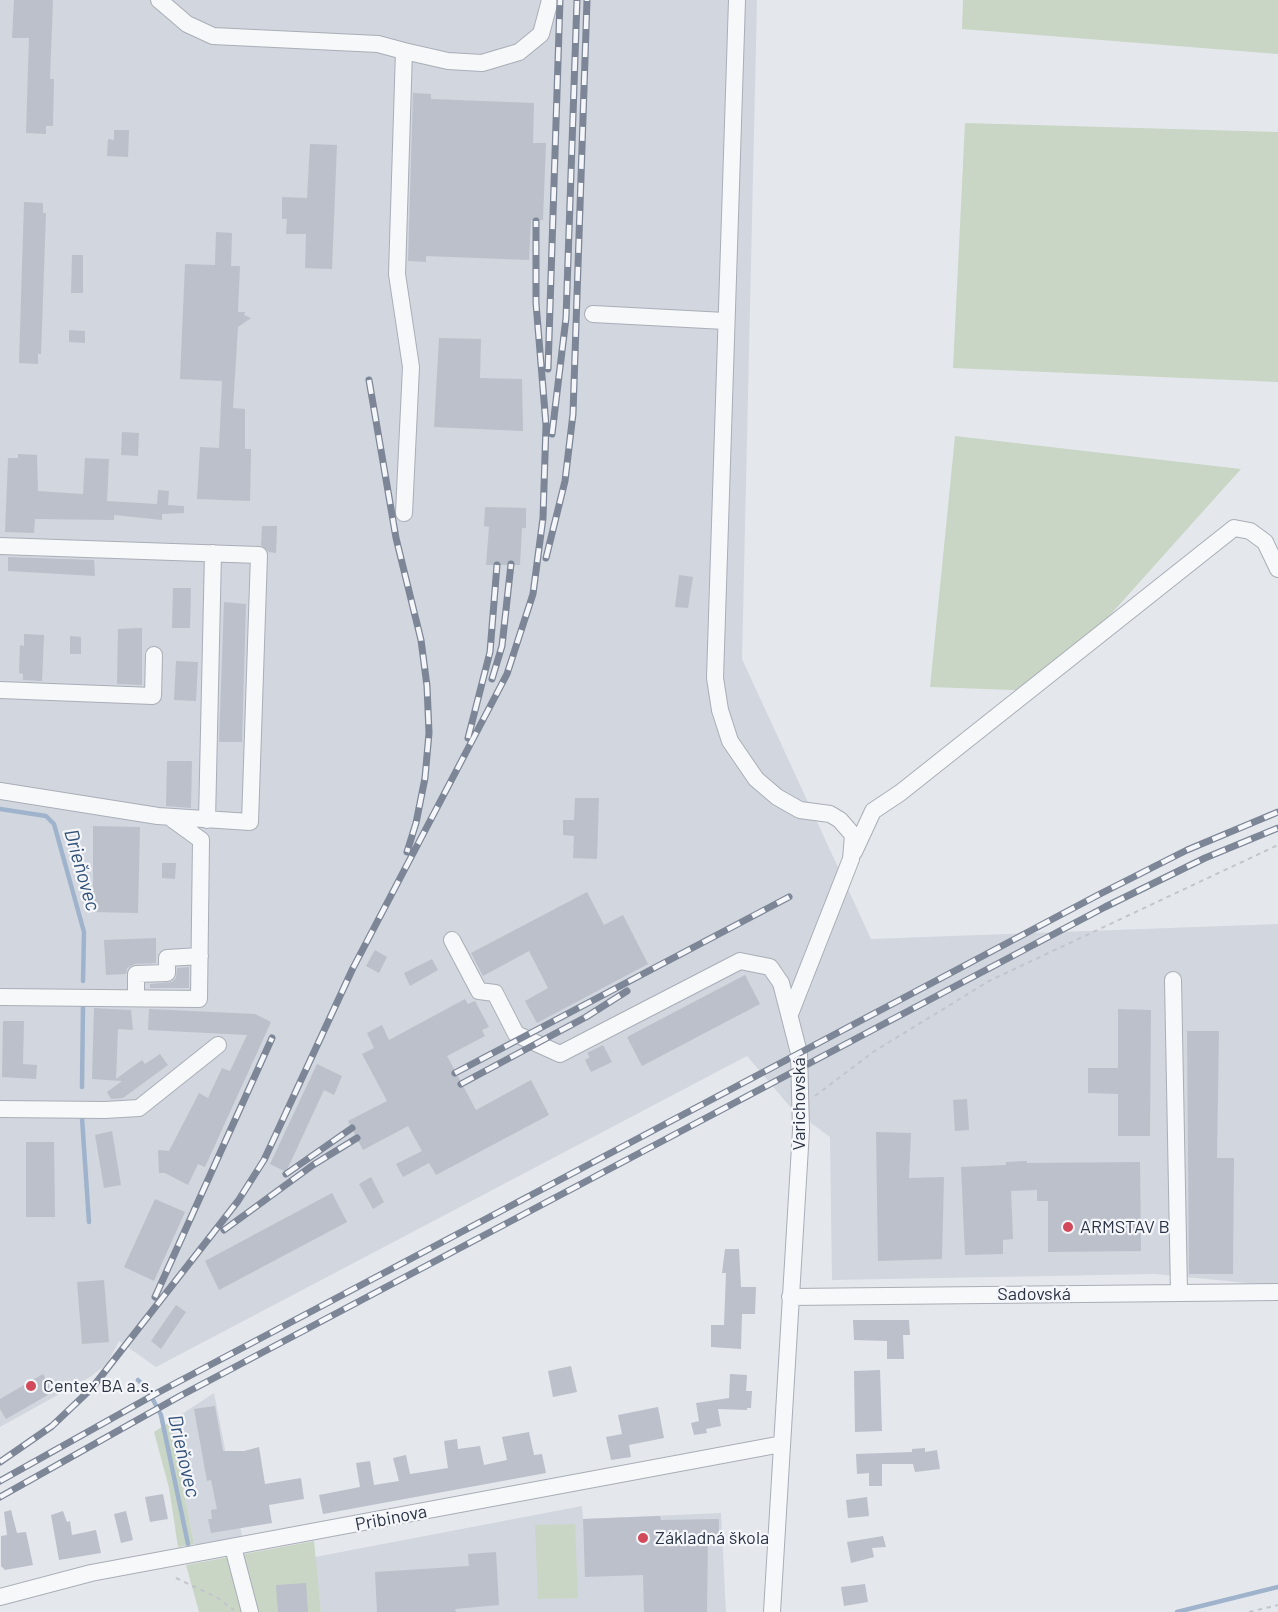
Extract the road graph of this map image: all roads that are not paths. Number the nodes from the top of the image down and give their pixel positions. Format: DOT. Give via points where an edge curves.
graph roads {
  1 [pos="159,0"];
  2 [pos="550,0"];
  3 [pos="737,0"];
  4 [pos="404,51"];
  5 [pos="593,314"];
  6 [pos="725,321"];
  7 [pos="404,513"];
  8 [pos="0,546"];
  9 [pos="213,553"];
  10 [pos="1278,569"];
  11 [pos="154,655"];
  12 [pos="0,690"];
  13 [pos="0,791"];
  14 [pos="170,818"];
  15 [pos="207,820"];
  16 [pos="851,859"];
  17 [pos="452,940"];
  18 [pos="200,956"];
  19 [pos="1173,980"];
  20 [pos="0,997"];
  21 [pos="136,997"];
  22 [pos="790,1014"];
  23 [pos="218,1045"];
  24 [pos="0,1109"];
  25 [pos="1278,1292"];
  26 [pos="1179,1293"];
  27 [pos="790,1297"];
  28 [pos="782,1444"];
  29 [pos="233,1547"];
  30 [pos="0,1597"];
  31 [pos="250,1612"];
  32 [pos="772,1612"];
  1 -- 4 [label="street" via="187,24 213,36 378,44"];
  2 -- 4 [label="street" via="541,34 519,52 482,63 448,61"];
  3 -- 6 [label="street"];
  4 -- 7 [label="street" via="398,274 411,367"];
  5 -- 6 [label="street"];
  6 -- 16 [label="street" via="715,678 720,710 730,741 756,779 800,810 840,820 852,836"];
  8 -- 9 [label="street"];
  9 -- 15 [label="street"];
  9 -- 15 [label="street" via="259,555 250,822"];
  10 -- 16 [label="street" via="1265,542 1250,531 1234,528 873,811"];
  11 -- 12 [label="street" via="153,696"];
  13 -- 14 [label="street"];
  14 -- 15 [label="street"];
  14 -- 18 [label="street" via="201,840"];
  16 -- 22 [label="street"];
  17 -- 22 [label="street, Varichovská" via="479,991 495,993 516,1034 560,1054 740,961 770,966 781,983"];
  18 -- 21 [label="street" via="167,958 167,973 136,974"];
  18 -- 21 [label="street" via="199,999"];
  19 -- 26 [label="street"];
  20 -- 21 [label="street"];
  22 -- 27 [label="street, Varichovská" via="801,1068"];
  23 -- 24 [label="street" via="139,1108"];
  25 -- 26 [label="street, Sadovská"];
  26 -- 27 [label="street, Sadovská"];
  27 -- 28 [label="street, Varichovská"];
  28 -- 29 [label="street, Pribinova"];
  28 -- 32 [label="street, Varichovská"];
  29 -- 30 [label="street, Pribinova" via="91,1574"];
  29 -- 31 [label="street"];
}
